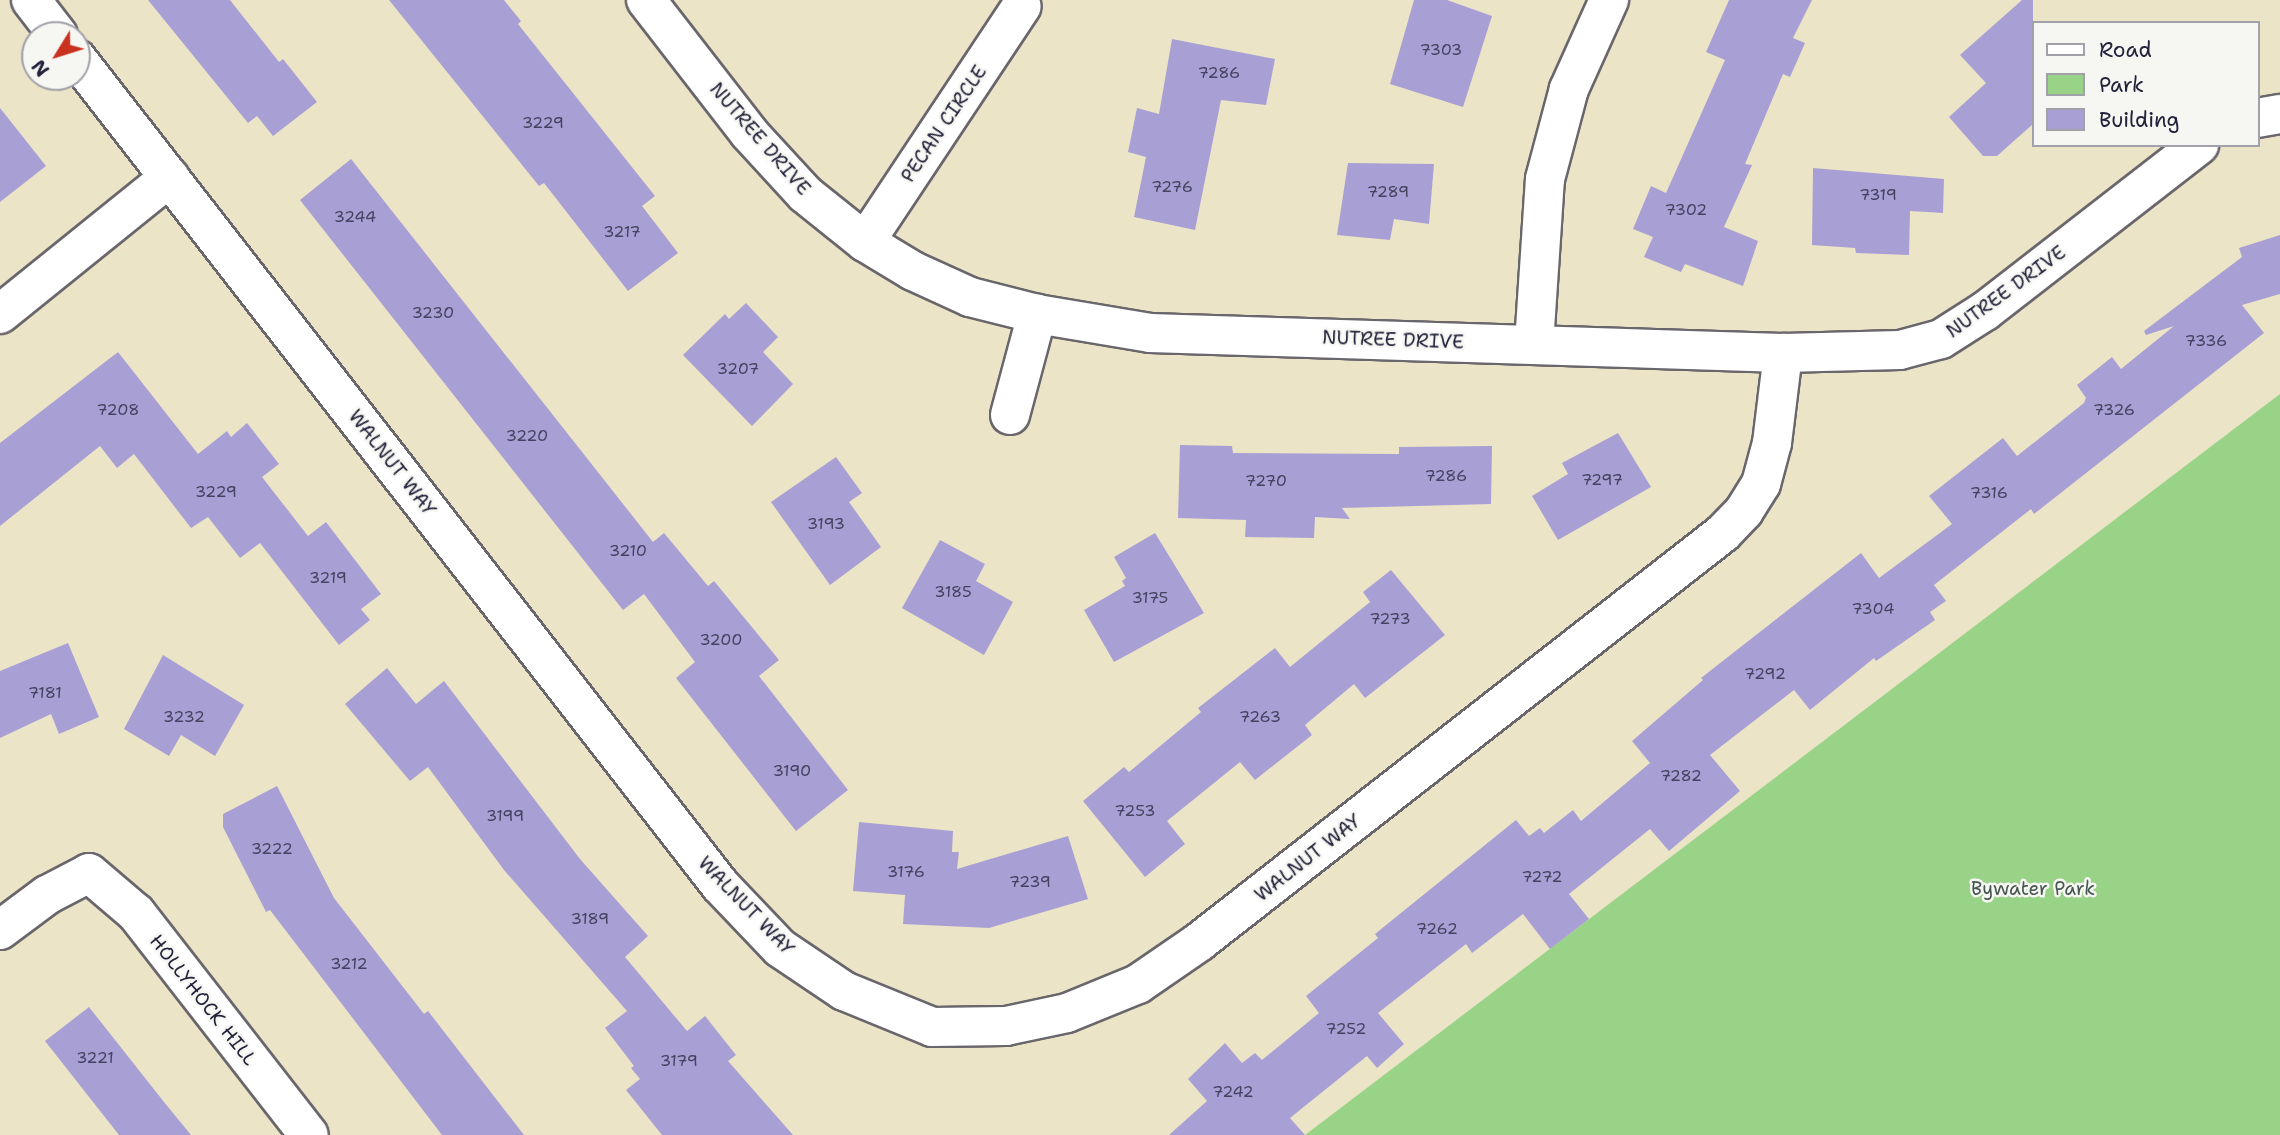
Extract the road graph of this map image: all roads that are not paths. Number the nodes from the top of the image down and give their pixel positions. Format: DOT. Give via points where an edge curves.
graph roads {
  1 [pos="31,0"];
  2 [pos="646,0"];
  3 [pos="1609,0"];
  4 [pos="1022,6"];
  5 [pos="47,21"];
  6 [pos="91,77"];
  7 [pos="2280,114"];
  8 [pos="2259,118"];
  9 [pos="2196,147"];
  10 [pos="170,177"];
  11 [pos="865,242"];
  12 [pos="0,314"];
  13 [pos="1037,314"];
  14 [pos="1534,344"];
  15 [pos="1783,353"];
  16 [pos="1010,415"];
  17 [pos="0,930"];
  18 [pos="309,1135"];
  1 -- 5 [label="street"];
  2 -- 11 [label="street, NUTREE DRIVE" via="749,133 804,194"];
  3 -- 14 [label="street" via="1569,89 1545,179"];
  4 -- 11 [label="street, PECAN CIRCLE"];
  6 -- 10 [label="street, WALNUT WAY"];
  7 -- 8 [label="street"];
  9 -- 15 [label="street, NUTREE DRIVE" via="1985,311 1941,339 1900,349"];
  10 -- 12 [label="street"];
  10 -- 15 [label="street, WALNUT WAY" via="720,885 780,948 844,991 932,1027 1006,1026 1067,1013 1138,984 1199,942 1723,533 1761,484 1772,443"];
  11 -- 13 [label="street, NUTREE DRIVE" via="970,297"];
  13 -- 14 [label="street, NUTREE DRIVE" via="1150,333"];
  13 -- 16 [label="street"];
  14 -- 15 [label="street, NUTREE DRIVE"];
  17 -- 18 [label="street, HOLLYHOCK HILL" via="47,895 89,873 136,913"];
}
